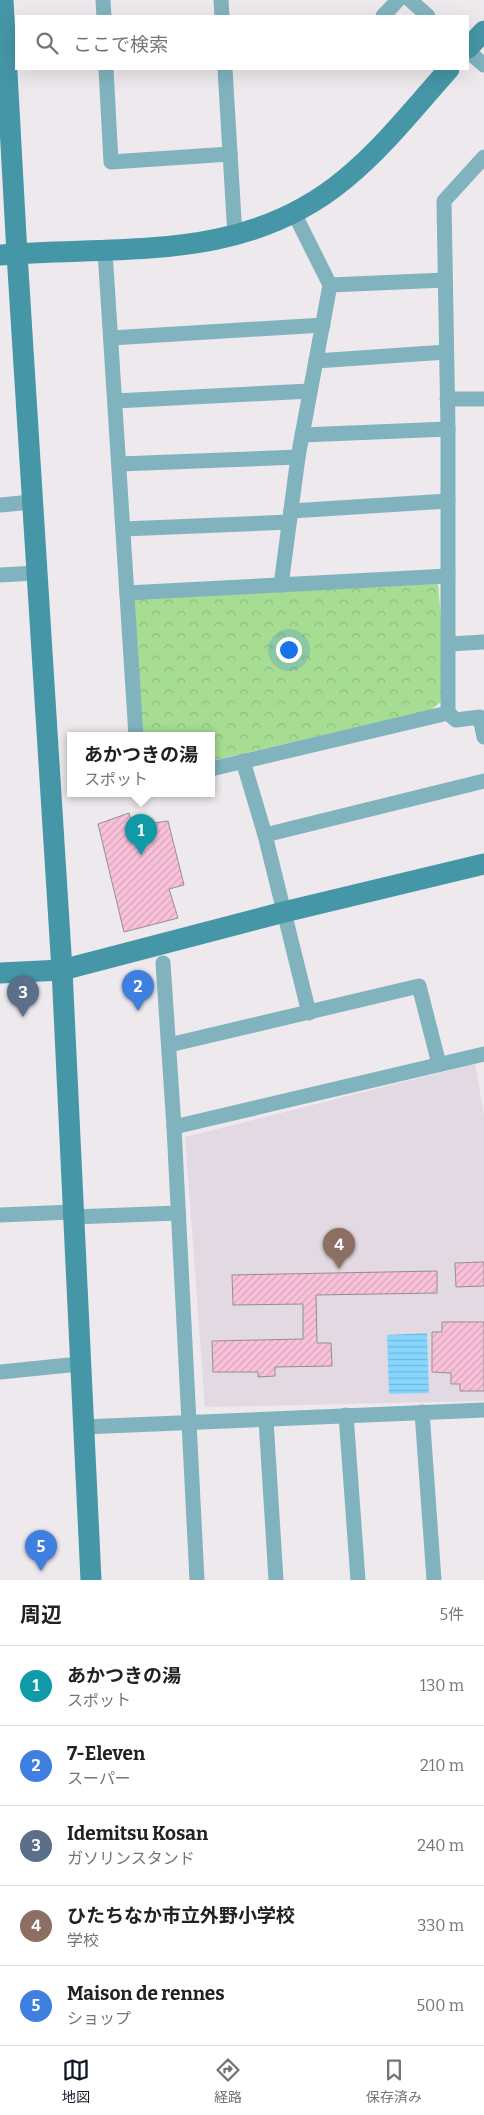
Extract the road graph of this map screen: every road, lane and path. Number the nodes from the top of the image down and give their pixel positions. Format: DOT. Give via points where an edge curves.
graph roads {
  1 [pos="3,0"];
  2 [pos="103,0"];
  3 [pos="221,0"];
  4 [pos="398,0"];
  5 [pos="410,0"];
  6 [pos="104,15"];
  7 [pos="222,15"];
  8 [pos="384,15"];
  9 [pos="427,15"];
  10 [pos="484,31"];
  11 [pos="469,49"];
  12 [pos="469,51"];
  13 [pos="12,65"];
  14 [pos="484,65"];
  15 [pos="106,70"];
  16 [pos="225,70"];
  17 [pos="448,70"];
  18 [pos="230,154"];
  19 [pos="484,157"];
  20 [pos="294,213"];
  21 [pos="235,236"];
  22 [pos="105,251"];
  23 [pos="8,254"];
  24 [pos="445,280"];
  25 [pos="330,285"];
  26 [pos="323,325"];
  27 [pos="111,338"];
  28 [pos="446,352"];
  29 [pos="316,361"];
  30 [pos="310,391"];
  31 [pos="447,399"];
  32 [pos="484,399"];
  33 [pos="115,401"];
  34 [pos="448,429"];
  35 [pos="302,435"];
  36 [pos="298,457"];
  37 [pos="118,464"];
  38 [pos="32,502"];
  39 [pos="448,502"];
  40 [pos="0,505"];
  41 [pos="290,516"];
  42 [pos="123,529"];
  43 [pos="36,573"];
  44 [pos="0,575"];
  45 [pos="448,576"];
  46 [pos="281,585"];
  47 [pos="127,594"];
  48 [pos="484,642"];
  49 [pos="449,644"];
  50 [pos="448,713"];
  51 [pos="136,732"];
  52 [pos="484,737"];
  53 [pos="243,761"];
  54 [pos="215,768"];
  55 [pos="484,781"];
  56 [pos="265,835"];
  57 [pos="484,864"];
  58 [pos="284,912"];
  59 [pos="163,964"];
  60 [pos="62,970"];
  61 [pos="0,973"];
  62 [pos="309,1013"];
  63 [pos="169,1045"];
  64 [pos="484,1054"];
  65 [pos="440,1064"];
  66 [pos="174,1127"];
  67 [pos="178,1214"];
  68 [pos="0,1215"];
  69 [pos="72,1215"];
  70 [pos="79,1364"];
  71 [pos="0,1372"];
  72 [pos="484,1410"];
  73 [pos="422,1412"];
  74 [pos="346,1415"];
  75 [pos="266,1420"];
  76 [pos="189,1422"];
  77 [pos="83,1427"];
  78 [pos="90,1580"];
  79 [pos="197,1580"];
  80 [pos="276,1580"];
  81 [pos="358,1580"];
  82 [pos="434,1580"];
  1 -- 13 [label="street"];
  2 -- 6 [label="street"];
  3 -- 7 [label="street"];
  4 -- 8 [label="street"];
  5 -- 9 [label="street"];
  10 -- 11 [label="street"];
  12 -- 14 [label="street"];
  13 -- 23 [label="street"];
  15 -- 18 [label="street" via="111,162"];
  16 -- 18 [label="street"];
  17 -- 20 [label="street" via="372,155 316,201"];
  18 -- 21 [label="street"];
  19 -- 24 [label="street" via="444,201"];
  20 -- 21 [label="street"];
  20 -- 25 [label="street"];
  21 -- 22 [label="street" via="183,246"];
  22 -- 23 [label="street"];
  22 -- 27 [label="street"];
  23 -- 38 [label="street"];
  24 -- 25 [label="street"];
  24 -- 28 [label="street"];
  25 -- 26 [label="street"];
  26 -- 27 [label="street"];
  26 -- 29 [label="street"];
  27 -- 33 [label="street"];
  28 -- 29 [label="street"];
  28 -- 31 [label="street"];
  29 -- 30 [label="street"];
  30 -- 33 [label="street"];
  30 -- 35 [label="street"];
  31 -- 32 [label="street"];
  31 -- 34 [label="street"];
  33 -- 37 [label="street"];
  34 -- 35 [label="street"];
  34 -- 39 [label="street"];
  35 -- 36 [label="street"];
  36 -- 37 [label="street"];
  36 -- 41 [label="street"];
  37 -- 42 [label="street"];
  38 -- 40 [label="street"];
  38 -- 43 [label="street"];
  39 -- 41 [label="street"];
  39 -- 45 [label="street"];
  41 -- 42 [label="street"];
  41 -- 46 [label="street"];
  42 -- 47 [label="street"];
  43 -- 44 [label="street"];
  43 -- 60 [label="street"];
  45 -- 46 [label="street"];
  45 -- 49 [label="street"];
  46 -- 47 [label="street"];
  47 -- 51 [label="street"];
  48 -- 49 [label="street"];
  49 -- 50 [label="street"];
  50 -- 52 [label="street" via="456,720 480,717"];
  50 -- 53 [label="street"];
  53 -- 54 [label="street"];
  53 -- 56 [label="street"];
  55 -- 56 [label="street"];
  56 -- 58 [label="street"];
  57 -- 58 [label="street"];
  58 -- 60 [label="street"];
  58 -- 62 [label="street"];
  59 -- 63 [label="street"];
  60 -- 61 [label="street"];
  60 -- 69 [label="street"];
  62 -- 63 [label="street"];
  62 -- 65 [label="street" via="419,986"];
  63 -- 66 [label="street"];
  64 -- 65 [label="street"];
  65 -- 66 [label="street"];
  66 -- 67 [label="street"];
  67 -- 69 [label="street"];
  67 -- 76 [label="street"];
  68 -- 69 [label="street"];
  69 -- 70 [label="street"];
  70 -- 71 [label="street"];
  70 -- 77 [label="street"];
  72 -- 73 [label="street"];
  73 -- 74 [label="street"];
  73 -- 82 [label="street"];
  74 -- 75 [label="street"];
  74 -- 81 [label="street"];
  75 -- 76 [label="street"];
  75 -- 80 [label="street"];
  76 -- 77 [label="street"];
  76 -- 79 [label="street"];
  77 -- 78 [label="street"];
}
